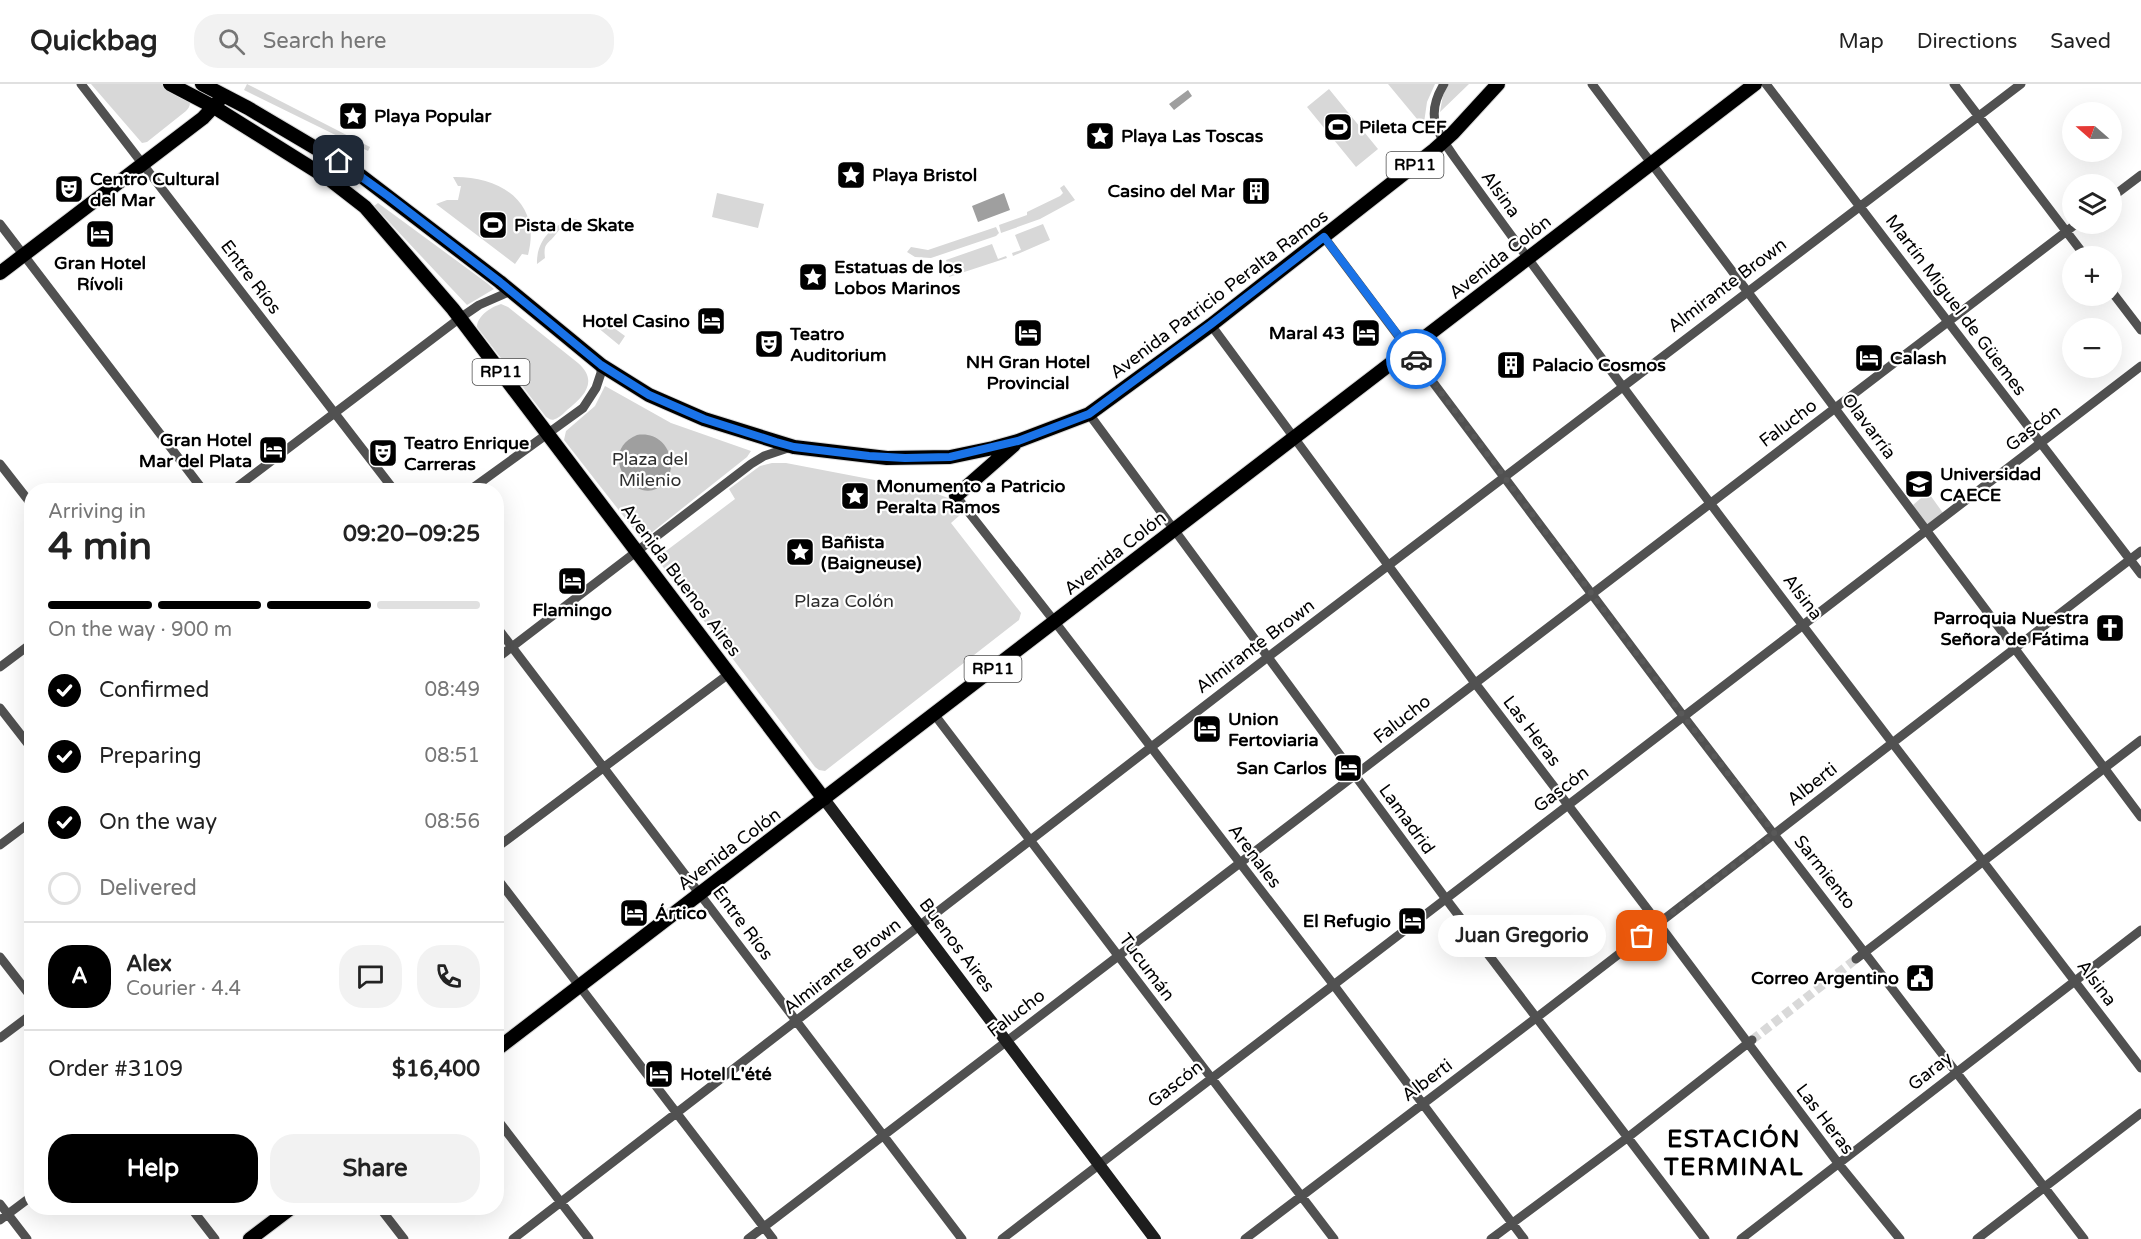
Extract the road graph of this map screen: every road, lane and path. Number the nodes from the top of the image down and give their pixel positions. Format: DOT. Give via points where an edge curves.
graph roads {
  1 [pos="81,84"];
  2 [pos="170,84"];
  3 [pos="202,84"];
  4 [pos="1444,84"];
  5 [pos="1498,84"];
  6 [pos="1592,84"];
  7 [pos="1755,84"];
  8 [pos="1766,84"];
  9 [pos="1954,84"];
  10 [pos="2021,84"];
  11 [pos="223,94"];
  12 [pos="214,107"];
  13 [pos="1978,116"];
  14 [pos="1444,142"];
  15 [pos="144,163"];
  16 [pos="1652,164"];
  17 [pos="2141,175"];
  18 [pos="2122,189"];
  19 [pos="1859,205"];
  20 [pos="0,224"];
  21 [pos="2062,226"];
  22 [pos="2062,234"];
  23 [pos="2068,234"];
  24 [pos="1324,237"];
  25 [pos="2077,246"];
  26 [pos="24,255"];
  27 [pos="1527,259"];
  28 [pos="0,273"];
  29 [pos="512,291"];
  30 [pos="1747,291"];
  31 [pos="2122,305"];
  32 [pos="460,318"];
  33 [pos="1948,322"];
  34 [pos="1210,325"];
  35 [pos="2141,330"];
  36 [pos="1409,350"];
  37 [pos="601,365"];
  38 [pos="2141,366"];
  39 [pos="1623,386"];
  40 [pos="1835,408"];
  41 [pos="335,413"];
  42 [pos="1089,414"];
  43 [pos="548,434"];
  44 [pos="1295,438"];
  45 [pos="1018,441"];
  46 [pos="2040,443"];
  47 [pos="794,447"];
  48 [pos="0,464"];
  49 [pos="1504,477"];
  50 [pos="198,483"];
  51 [pos="242,483"];
  52 [pos="389,483"];
  53 [pos="480,483"];
  54 [pos="24,495"];
  55 [pos="956,496"];
  56 [pos="1711,503"];
  57 [pos="1174,530"];
  58 [pos="1926,530"];
  59 [pos="638,551"];
  60 [pos="2141,551"];
  61 [pos="2130,560"];
  62 [pos="1389,565"];
  63 [pos="2141,574"];
  64 [pos="1592,594"];
  65 [pos="1055,622"];
  66 [pos="1803,624"];
  67 [pos="504,636"];
  68 [pos="512,647"];
  69 [pos="2015,648"];
  70 [pos="24,649"];
  71 [pos="504,653"];
  72 [pos="1268,657"];
  73 [pos="0,667"];
  74 [pos="730,673"];
  75 [pos="1475,683"];
  76 [pos="0,708"];
  77 [pos="934,714"];
  78 [pos="1684,717"];
  79 [pos="24,739"];
  80 [pos="2141,740"];
  81 [pos="1893,742"];
  82 [pos="1151,747"];
  83 [pos="604,767"];
  84 [pos="2104,768"];
  85 [pos="1356,776"];
  86 [pos="824,799"];
  87 [pos="1568,805"];
  88 [pos="2141,817"];
  89 [pos="24,827"];
  90 [pos="1775,834"];
  91 [pos="1030,841"];
  92 [pos="504,842"];
  93 [pos="0,846"];
  94 [pos="1983,861"];
  95 [pos="1240,864"];
  96 [pos="504,887"];
  97 [pos="700,894"];
  98 [pos="1446,899"];
  99 [pos="1658,923"];
  100 [pos="920,926"];
  101 [pos="2141,930"];
  102 [pos="1865,952"];
  103 [pos="1118,956"];
  104 [pos="0,957"];
  105 [pos="1856,959"];
  106 [pos="2075,981"];
  107 [pos="1333,984"];
  108 [pos="580,986"];
  109 [pos="24,988"];
  110 [pos="1536,1018"];
  111 [pos="24,1020"];
  112 [pos="797,1022"];
  113 [pos="0,1038"];
  114 [pos="1006,1041"];
  115 [pos="1750,1042"];
  116 [pos="504,1044"];
  117 [pos="2141,1068"];
  118 [pos="1957,1071"];
  119 [pos="1210,1078"];
  120 [pos="1422,1105"];
  121 [pos="677,1113"];
  122 [pos="2141,1113"];
  123 [pos="504,1128"];
  124 [pos="884,1135"];
  125 [pos="1627,1138"];
  126 [pos="1838,1163"];
  127 [pos="1099,1164"];
  128 [pos="2044,1186"];
  129 [pos="1301,1197"];
  130 [pos="24,1202"];
  131 [pos="561,1202"];
  132 [pos="0,1204"];
  133 [pos="195,1215"];
  134 [pos="282,1215"];
  135 [pos="385,1215"];
  136 [pos="4,1217"];
  137 [pos="1512,1223"];
  138 [pos="764,1227"];
  139 [pos="27,1239"];
  140 [pos="214,1239"];
  141 [pos="250,1239"];
  142 [pos="404,1239"];
  143 [pos="513,1239"];
  144 [pos="589,1239"];
  145 [pos="748,1239"];
  146 [pos="773,1239"];
  147 [pos="962,1239"];
  148 [pos="1002,1239"];
  149 [pos="1155,1239"];
  150 [pos="1245,1239"];
  151 [pos="1334,1239"];
  152 [pos="1491,1239"];
  153 [pos="1524,1239"];
  154 [pos="1705,1239"];
  155 [pos="1741,1239"];
  156 [pos="1900,1239"];
  157 [pos="1977,1239"];
  158 [pos="2084,1239"];
  1 -- 15 [label="street, Entre Ríos"];
  2 -- 12 [label="main road, RP11"];
  3 -- 11 [label="main road, Avenida Patricio Peralta Ramos / RP11"];
  4 -- 14 [label="street, Alsina" via="1435,100 1433,115"];
  5 -- 14 [label="main road, Avenida Patricio Peralta Ramos / RP11"];
  6 -- 16 [label="street, Olavarría"];
  7 -- 16 [label="main road, Avenida Colón / RP11"];
  8 -- 19 [label="street, Martín Miguel de Güemes"];
  9 -- 13 [label="street"];
  10 -- 13 [label="street, Almirante Brown"];
  11 -- 12 [label="main road"];
  11 -- 29 [label="main road, Avenida Patricio Peralta Ramos / RP11" via="356,172"];
  12 -- 15 [label="main road"];
  12 -- 32 [label="main road, Avenida Buenos Aires / RP11" via="356,200"];
  13 -- 19 [label="street, Almirante Brown"];
  13 -- 21 [label="street"];
  14 -- 24 [label="main road, Avenida Patricio Peralta Ramos / RP11"];
  14 -- 27 [label="street, Alsina"];
  15 -- 26 [label="main road"];
  15 -- 41 [label="street, Entre Ríos"];
  16 -- 27 [label="main road, Avenida Colón / RP11"];
  16 -- 30 [label="street, Olavarría"];
  17 -- 18 [label="street"];
  19 -- 30 [label="street, Almirante Brown"];
  19 -- 33 [label="street, Martín Miguel de Güemes"];
  20 -- 26 [label="street"];
  22 -- 33 [label="street, Falucho"];
  23 -- 25 [label="street"];
  24 -- 34 [label="main road, Avenida Patricio Peralta Ramos / RP11"];
  24 -- 36 [label="street, Sarmiento"];
  26 -- 28 [label="main road"];
  26 -- 50 [label="street"];
  27 -- 36 [label="main road, Avenida Colón / RP11"];
  27 -- 39 [label="street, Alsina"];
  29 -- 32 [label="street"];
  29 -- 37 [label="main road, Avenida Patricio Peralta Ramos / RP11"];
  30 -- 39 [label="street, Almirante Brown"];
  30 -- 40 [label="street, Olavarría"];
  31 -- 35 [label="street"];
  32 -- 41 [label="street"];
  32 -- 43 [label="main road, Avenida Buenos Aires / RP11"];
  33 -- 40 [label="street, Falucho"];
  33 -- 46 [label="street, Martín Miguel de Güemes"];
  34 -- 42 [label="main road, Avenida Patricio Peralta Ramos / RP11"];
  34 -- 44 [label="street, Las Heras"];
  36 -- 44 [label="main road, Avenida Colón / RP11"];
  36 -- 49 [label="street, Sarmiento"];
  37 -- 43 [label="street" via="600,379 589,401"];
  37 -- 47 [label="main road, Avenida Patricio Peralta Ramos / RP11" via="681,410"];
  38 -- 46 [label="street, Gascón"];
  39 -- 49 [label="street, Almirante Brown"];
  39 -- 56 [label="street, Alsina"];
  40 -- 56 [label="street, Falucho"];
  40 -- 58 [label="street, Olavarría"];
  41 -- 51 [label="street"];
  41 -- 52 [label="street, Entre Ríos"];
  42 -- 45 [label="main road, Avenida Patricio Peralta Ramos / RP11"];
  42 -- 57 [label="street, Lamadrid"];
  43 -- 53 [label="street"];
  43 -- 59 [label="main road, Avenida Buenos Aires / RP11"];
  44 -- 57 [label="main road, Avenida Colón / RP11"];
  44 -- 62 [label="street, Las Heras"];
  45 -- 47 [label="main road, Avenida Patricio Peralta Ramos / RP11" via="930,458"];
  45 -- 55 [label="main road, RP11"];
  46 -- 58 [label="street, Gascón"];
  46 -- 61 [label="street, Martín Miguel de Güemes"];
  47 -- 59 [label="street" via="751,464"];
  48 -- 54 [label="street"];
  49 -- 62 [label="street, Almirante Brown"];
  49 -- 64 [label="street, Sarmiento"];
  55 -- 65 [label="street, Arenales"];
  56 -- 64 [label="street, Falucho"];
  56 -- 66 [label="street, Alsina"];
  57 -- 65 [label="main road, Avenida Colón / RP11"];
  57 -- 72 [label="street, Lamadrid"];
  58 -- 66 [label="street, Gascón"];
  58 -- 69 [label="street, Olavarría"];
  59 -- 68 [label="street"];
  59 -- 74 [label="main road, Avenida Buenos Aires / RP11"];
  60 -- 61 [label="street, Alberti"];
  61 -- 63 [label="street, Martín Miguel de Güemes"];
  61 -- 69 [label="street, Alberti"];
  62 -- 72 [label="street, Almirante Brown"];
  62 -- 75 [label="street, Las Heras"];
  64 -- 75 [label="street, Falucho"];
  64 -- 78 [label="street, Sarmiento"];
  65 -- 77 [label="main road, Avenida Colón / RP11"];
  65 -- 82 [label="street, Arenales"];
  66 -- 78 [label="street, Gascón"];
  66 -- 81 [label="street, Alsina"];
  67 -- 68 [label="street, Entre Ríos"];
  68 -- 71 [label="street"];
  68 -- 83 [label="street, Entre Ríos"];
  69 -- 81 [label="street, Alberti"];
  69 -- 84 [label="street, Olavarría"];
  70 -- 73 [label="street"];
  72 -- 82 [label="street, Almirante Brown"];
  72 -- 85 [label="street, Lamadrid"];
  74 -- 83 [label="street"];
  74 -- 86 [label="main road, Buenos Aires / RP11"];
  75 -- 85 [label="street, Falucho"];
  75 -- 87 [label="street, Las Heras"];
  76 -- 79 [label="street"];
  77 -- 86 [label="main road, Avenida Colón / RP11"];
  77 -- 91 [label="street, Tucumán"];
  78 -- 87 [label="street, Gascón"];
  78 -- 90 [label="street, Sarmiento"];
  80 -- 84 [label="street"];
  81 -- 90 [label="street, Alberti"];
  81 -- 94 [label="street, Alsina"];
  82 -- 91 [label="street, Almirante Brown"];
  82 -- 95 [label="street, Arenales"];
  83 -- 92 [label="street"];
  83 -- 97 [label="street, Entre Ríos"];
  84 -- 88 [label="street, Olavarría"];
  84 -- 94 [label="street"];
  85 -- 95 [label="street, Falucho"];
  85 -- 98 [label="street, Lamadrid"];
  86 -- 97 [label="main road, Avenida Colón"];
  86 -- 100 [label="street, Buenos Aires"];
  87 -- 98 [label="street, Gascón"];
  87 -- 99 [label="street, Las Heras"];
  89 -- 93 [label="street"];
  90 -- 99 [label="street, Alberti"];
  90 -- 102 [label="street, Sarmiento"];
  91 -- 100 [label="street, Almirante Brown"];
  91 -- 103 [label="street, Tucumán"];
  94 -- 102 [label="street"];
  94 -- 106 [label="street, Alsina"];
  95 -- 103 [label="street, Falucho"];
  95 -- 107 [label="street, Arenales"];
  96 -- 108 [label="street"];
  97 -- 108 [label="main road, Avenida Colón"];
  97 -- 112 [label="street, Entre Ríos"];
  98 -- 107 [label="street, Gascón"];
  98 -- 110 [label="street, Lamadrid"];
  99 -- 110 [label="street, Alberti"];
  99 -- 115 [label="street, Las Heras"];
  100 -- 112 [label="street, Almirante Brown"];
  100 -- 114 [label="street, Buenos Aires"];
  101 -- 106 [label="street, Garay"];
  102 -- 105 [label="street"];
  102 -- 118 [label="street, Sarmiento"];
  103 -- 114 [label="street, Falucho"];
  103 -- 119 [label="street, Tucumán"];
  104 -- 109 [label="street"];
  106 -- 117 [label="street, Alsina"];
  106 -- 118 [label="street, Garay"];
  107 -- 119 [label="street, Gascón"];
  107 -- 120 [label="street, Arenales"];
  108 -- 116 [label="main road, Avenida Colón"];
  108 -- 121 [label="street"];
  110 -- 120 [label="street, Alberti"];
  110 -- 125 [label="street, Lamadrid"];
  111 -- 113 [label="street"];
  112 -- 121 [label="street, Almirante Brown"];
  112 -- 124 [label="street, Entre Ríos"];
  114 -- 124 [label="street, Falucho"];
  114 -- 127 [label="street, Buenos Aires"];
  115 -- 125 [label="street"];
  115 -- 126 [label="street, Las Heras"];
  118 -- 126 [label="street, Garay"];
  118 -- 128 [label="street, Sarmiento"];
  119 -- 127 [label="street, Gascón"];
  119 -- 129 [label="street, Tucumán"];
  120 -- 129 [label="street, Alberti"];
  120 -- 137 [label="street, Arenales"];
  121 -- 131 [label="street, Almirante Brown"];
  121 -- 138 [label="street"];
  122 -- 128 [label="street"];
  123 -- 131 [label="street"];
  124 -- 138 [label="street, Falucho"];
  124 -- 147 [label="street, Entre Ríos"];
  125 -- 137 [label="street"];
  125 -- 154 [label="street, Lamadrid"];
  126 -- 155 [label="street, Garay"];
  126 -- 156 [label="street, Las Heras"];
  127 -- 148 [label="street, Gascón"];
  127 -- 149 [label="street, Buenos Aires"];
  128 -- 157 [label="street"];
  128 -- 158 [label="street, Sarmiento"];
  129 -- 150 [label="street, Alberti"];
  129 -- 151 [label="street, Tucumán"];
  130 -- 136 [label="street"];
  131 -- 143 [label="street, Almirante Brown"];
  131 -- 144 [label="street"];
  132 -- 136 [label="street"];
  133 -- 140 [label="street"];
  134 -- 141 [label="main road"];
  135 -- 142 [label="street"];
  136 -- 139 [label="street"];
  137 -- 152 [label="street"];
  137 -- 153 [label="street, Arenales"];
  138 -- 145 [label="street, Falucho"];
  138 -- 146 [label="street"];
}
